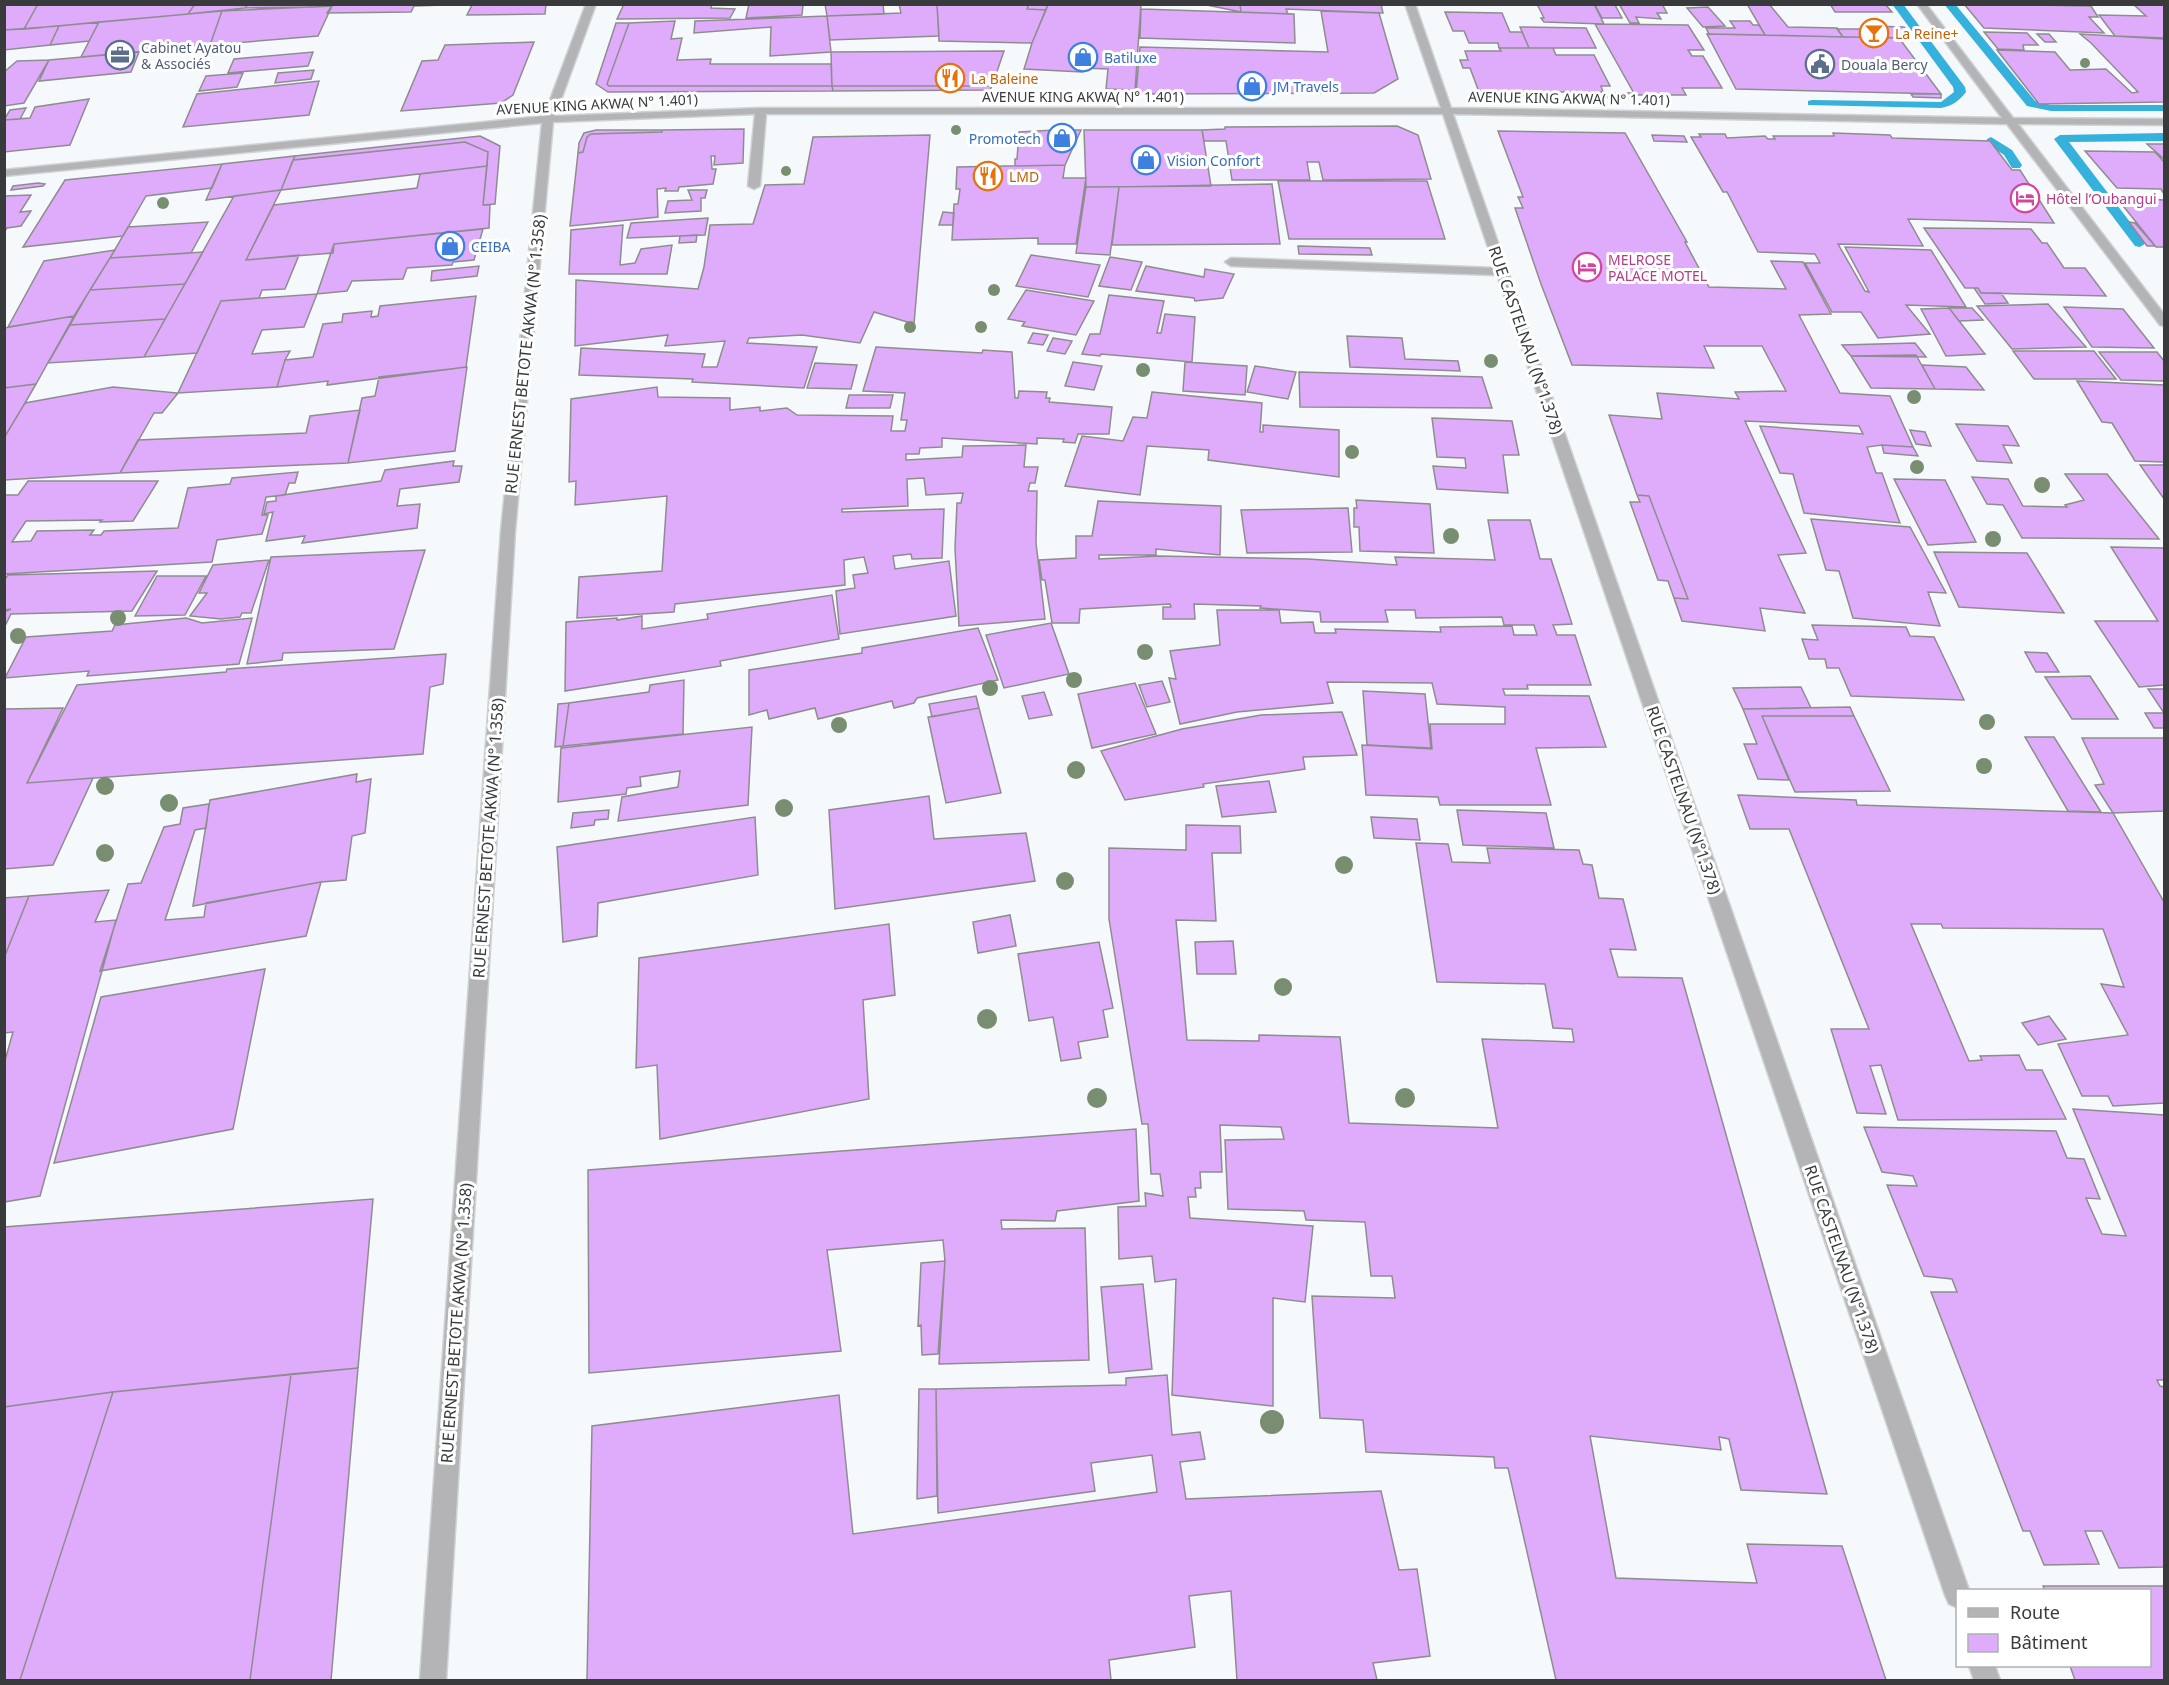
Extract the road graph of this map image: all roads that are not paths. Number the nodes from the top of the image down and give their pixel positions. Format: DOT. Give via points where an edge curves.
graph roads {
  1 [pos="591,4"];
  2 [pos="1410,4"];
  3 [pos="1921,4"];
  4 [pos="761,111"];
  5 [pos="1447,111"];
  6 [pos="548,119"];
  7 [pos="2009,121"];
  8 [pos="2164,122"];
  9 [pos="4,173"];
  10 [pos="754,186"];
  11 [pos="1231,262"];
  12 [pos="1502,272"];
  13 [pos="2164,322"];
  14 [pos="1956,1589"];
  15 [pos="433,1680"];
  1 -- 6 [label="street, RUE ERNEST BETOTE AKWA (N° 1.358)"];
  2 -- 5 [label="street, RUE CASTELNAU (N°1.378)"];
  3 -- 7 [label="street"];
  4 -- 5 [label="street, AVENUE KING AKWA( N° 1.401)"];
  4 -- 6 [label="street, AVENUE KING AKWA( N° 1.401)"];
  4 -- 10 [label="street"];
  5 -- 7 [label="street, AVENUE KING AKWA( N° 1.401)"];
  5 -- 12 [label="street, RUE CASTELNAU (N°1.378)"];
  6 -- 9 [label="street, AVENUE KING AKWA( N° 1.401)"];
  6 -- 15 [label="street, RUE ERNEST BETOTE AKWA (N° 1.358)" via="508,531"];
  7 -- 8 [label="street, AVENUE KING AKWA( N° 1.401)"];
  7 -- 13 [label="street"];
  11 -- 12 [label="street"];
  12 -- 14 [label="street, RUE CASTELNAU (N°1.378)"];
}
